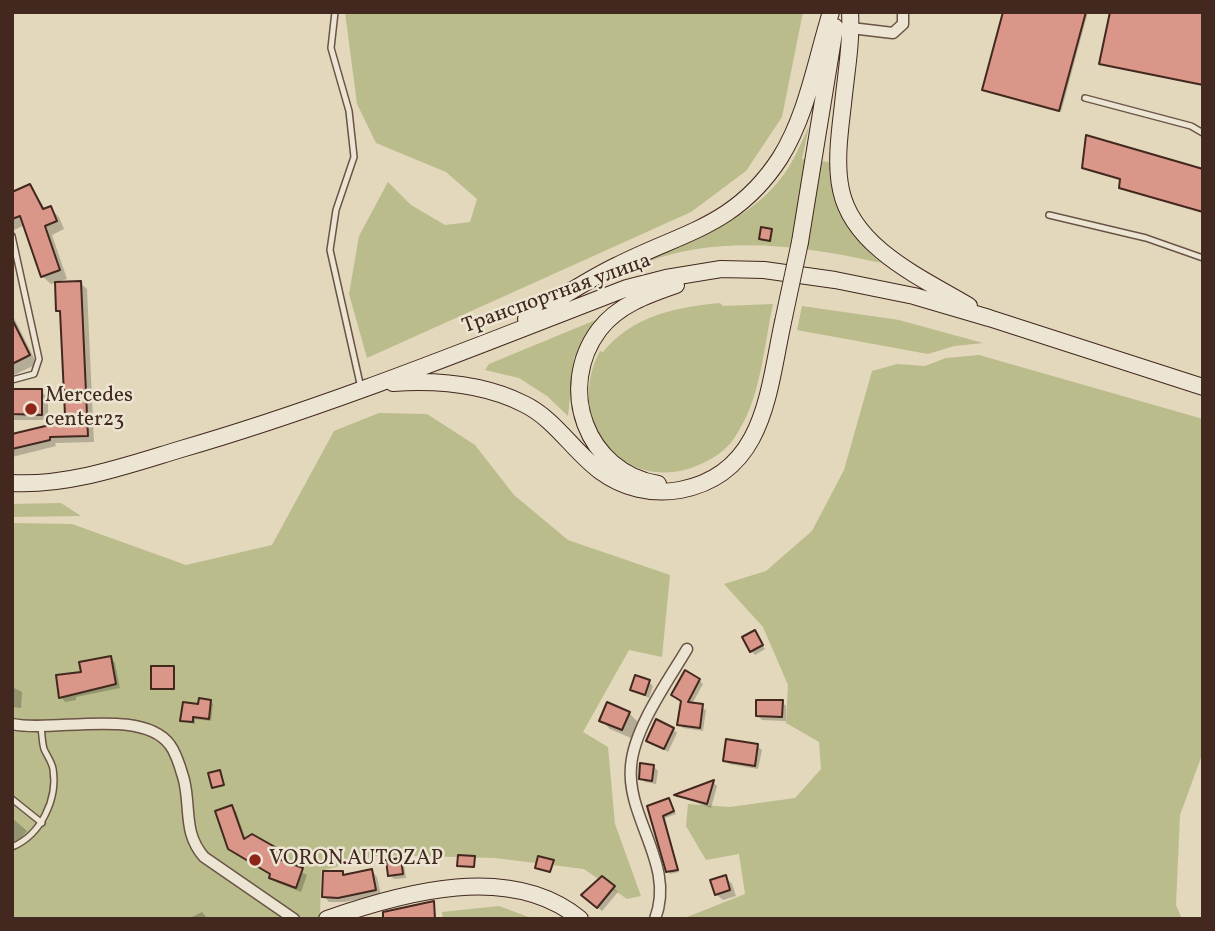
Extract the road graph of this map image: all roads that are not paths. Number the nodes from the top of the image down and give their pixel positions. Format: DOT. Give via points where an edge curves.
graph roads {
  1 [pos="335,12"];
  2 [pos="831,12"];
  3 [pos="837,12"];
  4 [pos="904,12"];
  5 [pos="850,20"];
  6 [pos="1085,98"];
  7 [pos="1203,133"];
  8 [pos="1049,215"];
  9 [pos="12,236"];
  10 [pos="1203,258"];
  11 [pos="721,269"];
  12 [pos="989,317"];
  13 [pos="488,341"];
  14 [pos="12,380"];
  15 [pos="1203,387"];
  16 [pos="369,388"];
  17 [pos="12,483"];
  18 [pos="699,486"];
  19 [pos="687,649"];
  20 [pos="12,724"];
  21 [pos="41,727"];
  22 [pos="12,799"];
  23 [pos="41,823"];
  24 [pos="12,847"];
  25 [pos="294,919"];
  26 [pos="327,919"];
  27 [pos="580,919"];
  28 [pos="655,919"];
  1 -- 16 [label="lane" via="331,48 349,111 354,157 336,210 330,250"];
  2 -- 13 [label="main road" via="797,125 779,159 757,185 721,219 618,265"];
  3 -- 18 [label="main road, bridge" via="800,242 755,435 732,468"];
  4 -- 5 [label="street" via="903,24 893,33"];
  5 -- 12 [label="main road" via="839,158 840,188 849,213 861,232 896,261"];
  6 -- 7 [label="lane"];
  8 -- 10 [label="lane" via="1146,238"];
  9 -- 14 [label="lane" via="39,359 34,374"];
  11 -- 12 [label="main road, Транспортная улица" via="835,280"];
  11 -- 13 [label="main road, Транспортная улица" via="627,288"];
  11 -- 18 [label="main road" via="650,294 613,315 590,343 581,383 580,407 586,427 601,455 614,467 652,483"];
  12 -- 15 [label="main road, Транспортная улица"];
  13 -- 16 [label="main road, Транспортная улица"];
  16 -- 17 [label="main road, Транспортная улица" via="219,439 96,473 60,481"];
  16 -- 18 [label="main road" via="425,382 493,391 526,404 618,482 655,492"];
  19 -- 28 [label="street" via="656,701 631,764 631,786 658,865 660,897"];
  20 -- 21 [label="street"];
  21 -- 23 [label="lane" via="53,766 54,790"];
  21 -- 25 [label="street" via="103,723 160,736 170,744 185,783 187,823 194,846"];
  22 -- 23 [label="lane"];
  23 -- 24 [label="lane" via="24,842"];
  26 -- 27 [label="main road" via="413,894 473,887 546,896"];
}
